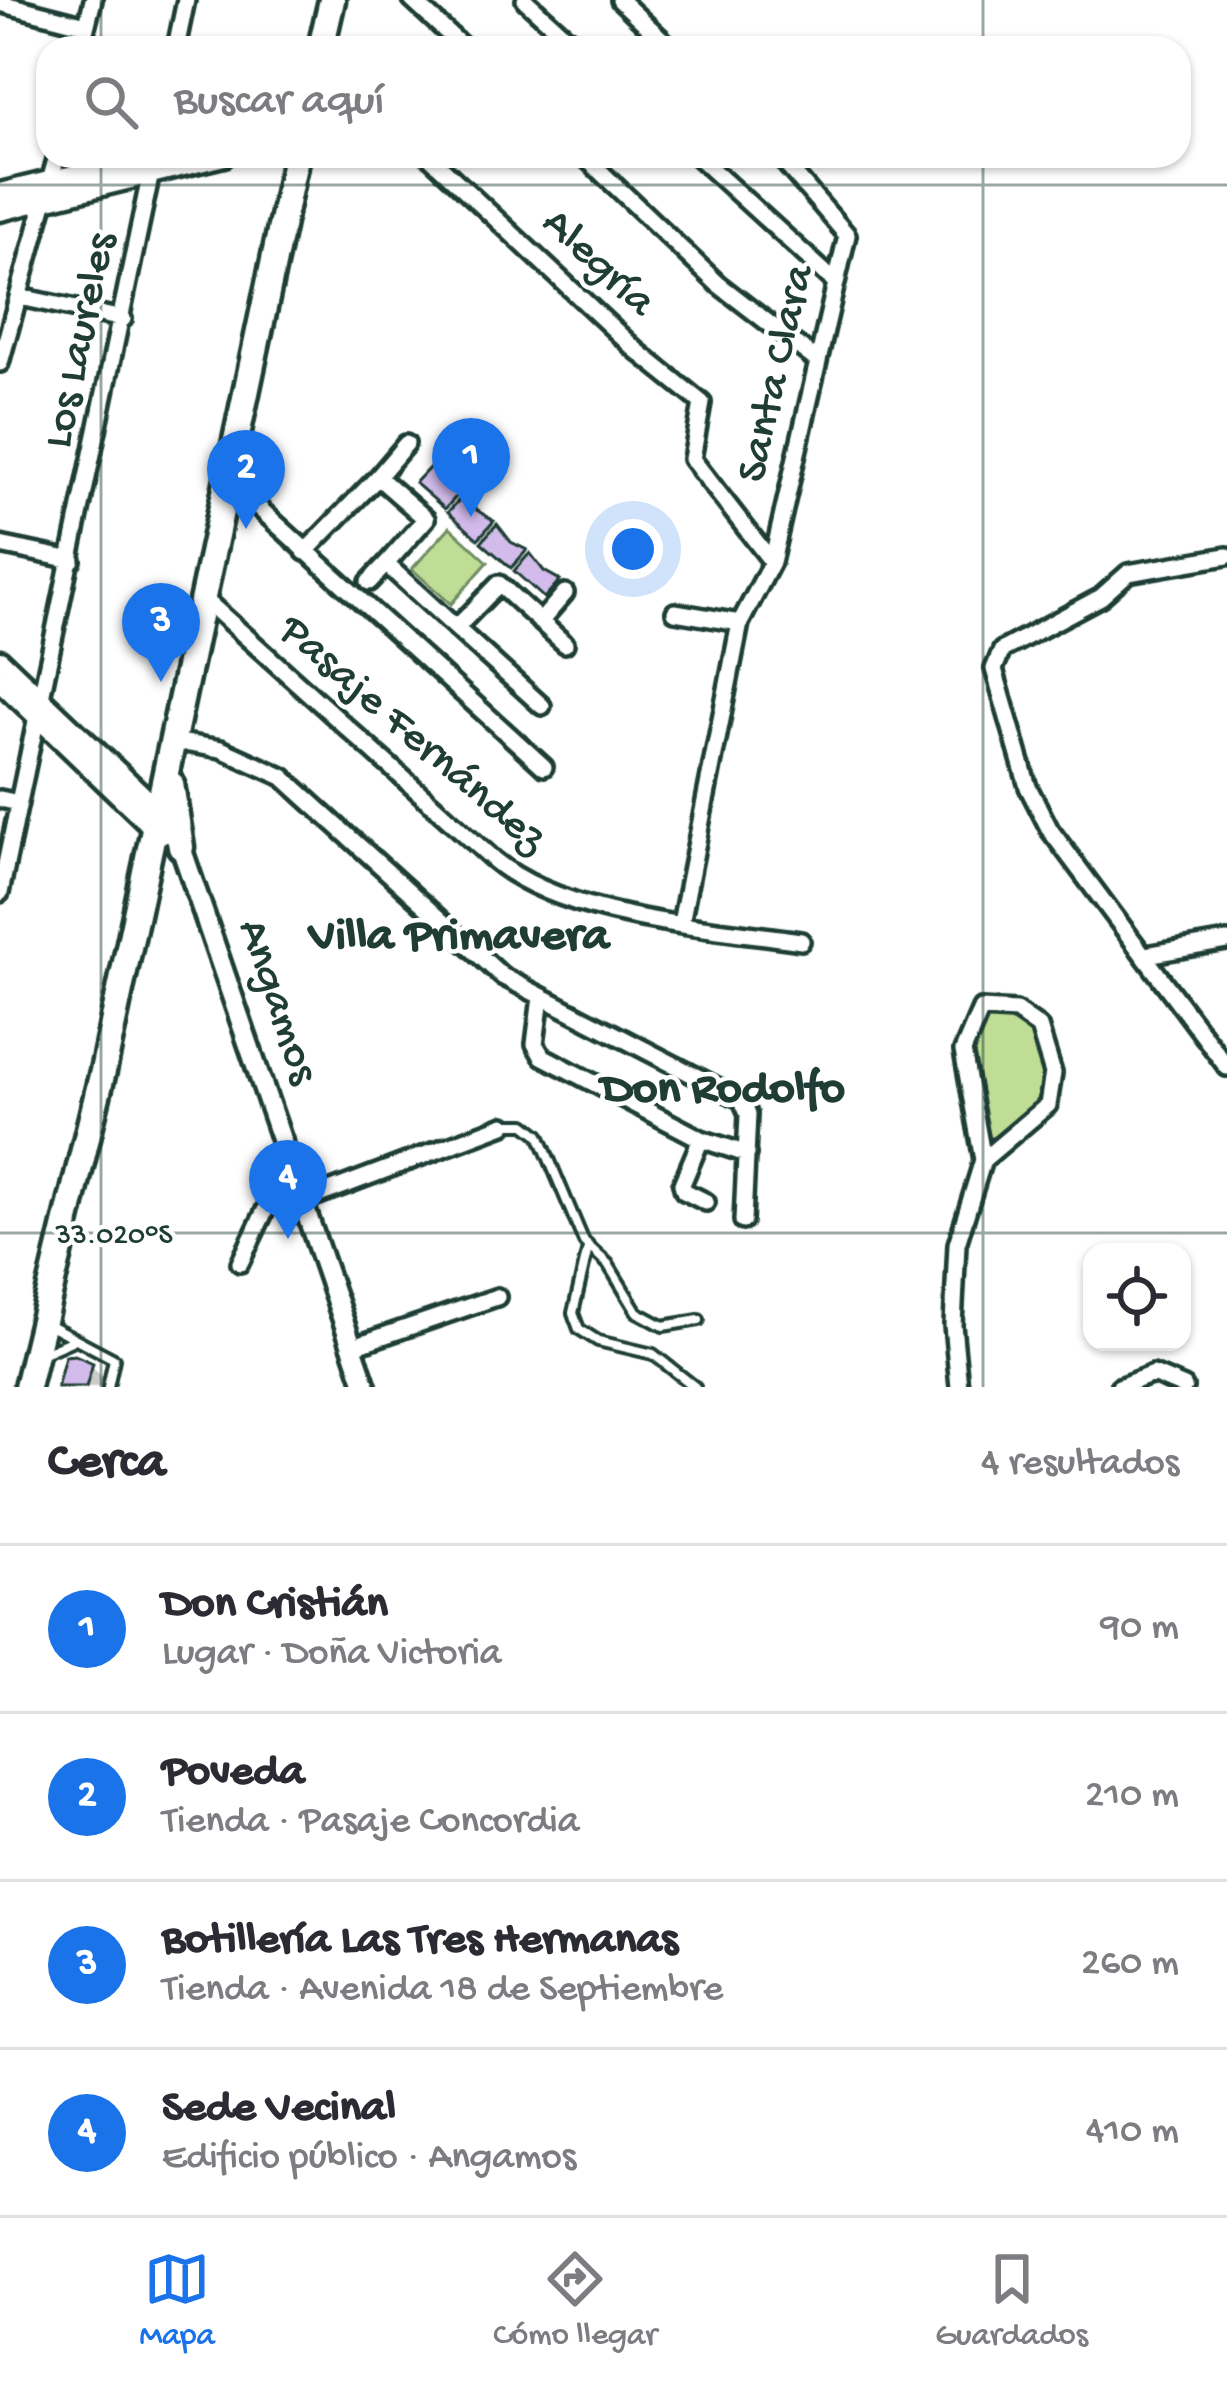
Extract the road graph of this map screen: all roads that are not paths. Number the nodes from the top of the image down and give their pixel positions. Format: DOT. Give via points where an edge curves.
graph roads {
  1 [pos="93,0"];
  2 [pos="186,0"];
  3 [pos="332,0"];
  4 [pos="412,0"];
  5 [pos="525,0"];
  6 [pos="620,0"];
  7 [pos="0,3"];
  8 [pos="86,25"];
  9 [pos="84,36"];
  10 [pos="178,36"];
  11 [pos="324,36"];
  12 [pos="451,36"];
  13 [pos="565,36"];
  14 [pos="658,36"];
  15 [pos="55,168"];
  16 [pos="130,168"];
  17 [pos="151,168"];
  18 [pos="293,168"];
  19 [pos="442,168"];
  20 [pos="597,168"];
  21 [pos="710,168"];
  22 [pos="789,168"];
  23 [pos="51,190"];
  24 [pos="0,194"];
  25 [pos="0,211"];
  26 [pos="834,281"];
  27 [pos="20,296"];
  28 [pos="123,319"];
  29 [pos="815,359"];
  30 [pos="0,363"];
  31 [pos="406,444"];
  32 [pos="378,476"];
  33 [pos="227,479"];
  34 [pos="0,544"];
  35 [pos="305,552"];
  36 [pos="1227,556"];
  37 [pos="72,560"];
  38 [pos="772,562"];
  39 [pos="386,563"];
  40 [pos="369,581"];
  41 [pos="565,593"];
  42 [pos="202,597"];
  43 [pos="675,612"];
  44 [pos="540,622"];
  45 [pos="740,623"];
  46 [pos="457,628"];
  47 [pos="565,644"];
  48 [pos="0,660"];
  49 [pos="0,681"];
  50 [pos="542,706"];
  51 [pos="38,707"];
  52 [pos="170,753"];
  53 [pos="544,766"];
  54 [pos="0,799"];
  55 [pos="19,803"];
  56 [pos="158,821"];
  57 [pos="184,858"];
  58 [pos="146,875"];
  59 [pos="0,893"];
  60 [pos="681,923"];
  61 [pos="801,940"];
  62 [pos="1227,941"];
  63 [pos="1146,955"];
  64 [pos="541,997"];
  65 [pos="1227,1066"];
  66 [pos="504,1125"];
  67 [pos="701,1139"];
  68 [pos="747,1154"];
  69 [pos="289,1160"];
  70 [pos="982,1160"];
  71 [pos="303,1201"];
  72 [pos="706,1202"];
  73 [pos="743,1221"];
  74 [pos="588,1248"];
  75 [pos="240,1263"];
  76 [pos="497,1298"];
  77 [pos="699,1320"];
  78 [pos="45,1322"];
  79 [pos="72,1340"];
  80 [pos="351,1347"];
  81 [pos="36,1356"];
  82 [pos="27,1387"];
  83 [pos="108,1387"];
  84 [pos="366,1387"];
  85 [pos="695,1387"];
  86 [pos="959,1387"];
  87 [pos="1119,1387"];
  88 [pos="1184,1387"];
  1 -- 8 [label="street"];
  2 -- 10 [label="street"];
  3 -- 11 [label="main road"];
  4 -- 12 [label="street"];
  5 -- 13 [label="street"];
  6 -- 14 [label="street"];
  7 -- 8 [label="street"];
  8 -- 9 [label="street"];
  15 -- 23 [label="street"];
  16 -- 23 [label="street"];
  17 -- 28 [label="street, Los Laureles"];
  18 -- 33 [label="main road"];
  19 -- 38 [label="street, Alegría" via="702,403 692,459"];
  20 -- 29 [label="street" via="718,284"];
  21 -- 26 [label="street"];
  22 -- 26 [label="street, Santa Clara" via="847,235"];
  23 -- 24 [label="street"];
  23 -- 25 [label="street"];
  23 -- 27 [label="street"];
  26 -- 29 [label="street, Santa Clara"];
  27 -- 28 [label="street"];
  27 -- 30 [label="street"];
  28 -- 37 [label="street, Los Laureles"];
  29 -- 38 [label="street, Santa Clara"];
  31 -- 32 [label="street"];
  32 -- 35 [label="street"];
  32 -- 39 [label="street" via="426,519"];
  33 -- 35 [label="street"];
  33 -- 42 [label="main road"];
  34 -- 37 [label="street"];
  35 -- 53 [label="street"];
  36 -- 63 [label="street" via="1128,572 1102,597 1002,650 994,669 1049,830"];
  37 -- 51 [label="street, Los Laureles"];
  38 -- 45 [label="street, Santa Clara"];
  39 -- 40 [label="street"];
  39 -- 46 [label="street"];
  41 -- 44 [label="street"];
  42 -- 52 [label="main road"];
  42 -- 60 [label="street, Pasaje Fernández" via="516,879 548,894"];
  43 -- 45 [label="street"];
  44 -- 46 [label="street" via="500,584"];
  44 -- 47 [label="street"];
  45 -- 60 [label="street, Santa Clara"];
  46 -- 50 [label="street"];
  48 -- 51 [label="street"];
  49 -- 51 [label="street"];
  51 -- 55 [label="street, Los Laureles"];
  51 -- 56 [label="street"];
  52 -- 56 [label="main road"];
  52 -- 57 [label="main road"];
  52 -- 64 [label="street" via="221,748 283,777 475,957"];
  54 -- 55 [label="street"];
  55 -- 59 [label="street, Los Laureles"];
  56 -- 57 [label="street"];
  56 -- 58 [label="main road"];
  57 -- 58 [label="main road"];
  57 -- 69 [label="street, Angamos"];
  58 -- 78 [label="main road"];
  60 -- 61 [label="street, Pasaje Fernández"];
  62 -- 63 [label="street"];
  63 -- 65 [label="street"];
  64 -- 67 [label="street" via="535,1045 542,1056"];
  64 -- 68 [label="street" via="735,1095 748,1106"];
  66 -- 71 [label="street"];
  66 -- 74 [label="lane" via="525,1124 539,1135"];
  67 -- 68 [label="street"];
  67 -- 72 [label="street" via="682,1188"];
  68 -- 73 [label="street"];
  69 -- 71 [label="street, Angamos"];
  69 -- 75 [label="street"];
  70 -- 70 [label="street" via="1048,1106 1053,1072 1039,1027 998,1006 981,1009 963,1051"];
  70 -- 86 [label="street" via="957,1244"];
  71 -- 80 [label="street, Angamos"];
  74 -- 77 [label="lane" via="644,1318 673,1327"];
  74 -- 85 [label="lane" via="573,1313 579,1329 653,1354"];
  76 -- 80 [label="street"];
  78 -- 79 [label="lane"];
  78 -- 81 [label="main road"];
  79 -- 81 [label="lane"];
  79 -- 83 [label="lane" via="114,1359"];
  80 -- 84 [label="street, Angamos"];
  81 -- 82 [label="main road"];
  87 -- 88 [label="street" via="1153,1373"];
}
